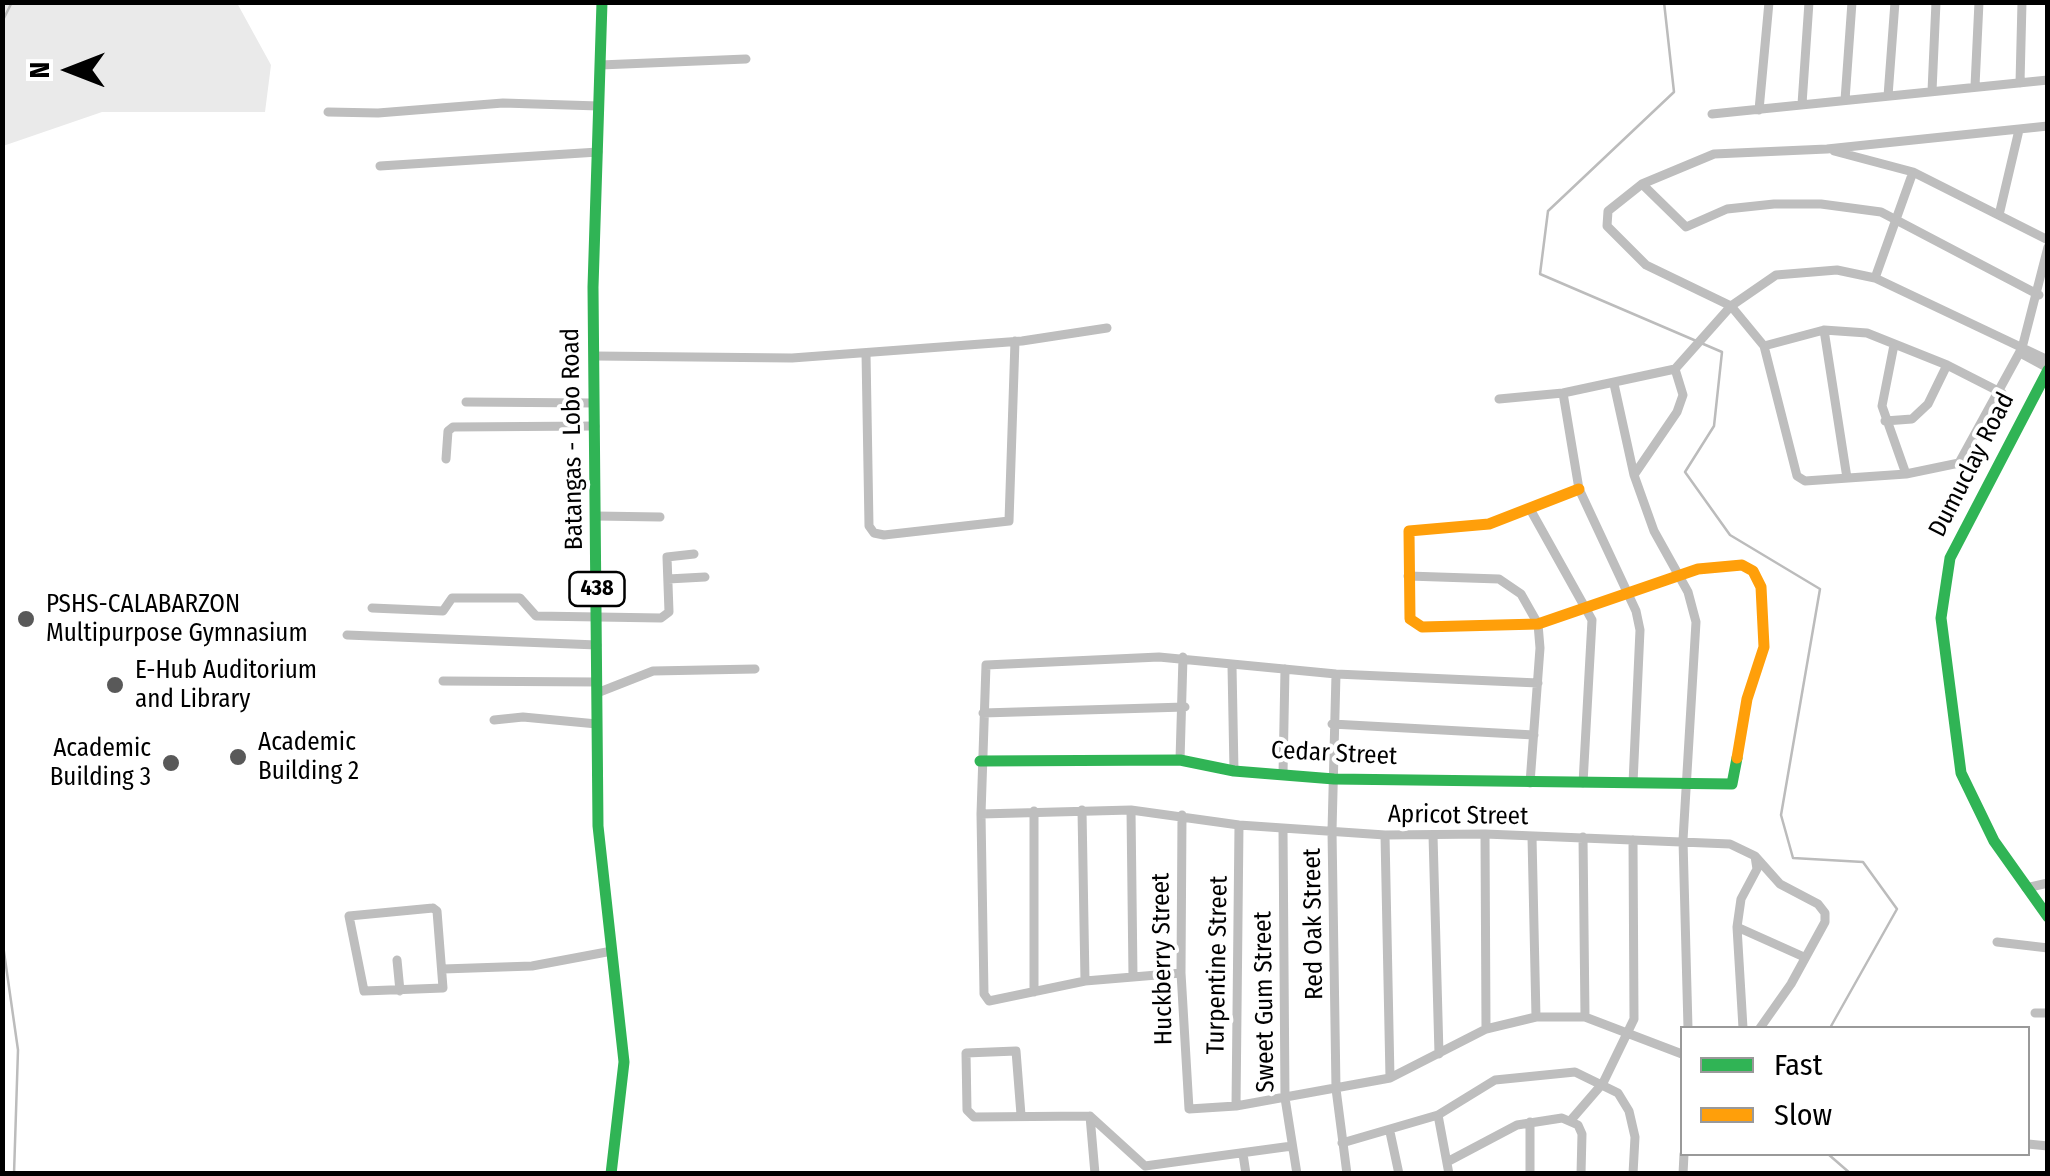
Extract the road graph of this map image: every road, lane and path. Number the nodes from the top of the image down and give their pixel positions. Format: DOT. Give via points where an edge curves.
graph roads {
  1 [pos="602,2"];
  2 [pos="1769,2"];
  3 [pos="1810,2"];
  4 [pos="1852,2"];
  5 [pos="1894,2"];
  6 [pos="1936,2"];
  7 [pos="1979,2"];
  8 [pos="2022,2"];
  9 [pos="746,59"];
  10 [pos="600,65"];
  11 [pos="2048,80"];
  12 [pos="2020,83"];
  13 [pos="1975,86"];
  14 [pos="1932,91"];
  15 [pos="1888,96"];
  16 [pos="1845,100"];
  17 [pos="1802,104"];
  18 [pos="599,106"];
  19 [pos="1760,110"];
  20 [pos="328,112"];
  21 [pos="1712,114"];
  22 [pos="2048,126"];
  23 [pos="2019,130"];
  24 [pos="1827,149"];
  25 [pos="598,152"];
  26 [pos="380,166"];
  27 [pos="1914,172"];
  28 [pos="1642,184"];
  29 [pos="1999,214"];
  30 [pos="1898,219"];
  31 [pos="2048,243"];
  32 [pos="1876,278"];
  33 [pos="2039,295"];
  34 [pos="1731,306"];
  35 [pos="1107,328"];
  36 [pos="1824,330"];
  37 [pos="1015,341"];
  38 [pos="1894,345"];
  39 [pos="1764,346"];
  40 [pos="2019,349"];
  41 [pos="866,353"];
  42 [pos="594,356"];
  43 [pos="2048,360"];
  44 [pos="1948,365"];
  45 [pos="1675,369"];
  46 [pos="2048,369"];
  47 [pos="1614,384"];
  48 [pos="1563,392"];
  49 [pos="2002,393"];
  50 [pos="1498,400"];
  51 [pos="466,402"];
  52 [pos="594,402"];
  53 [pos="1884,421"];
  54 [pos="595,426"];
  55 [pos="446,459"];
  56 [pos="1634,474"];
  57 [pos="1906,474"];
  58 [pos="1847,478"];
  59 [pos="1579,489"];
  60 [pos="1530,509"];
  61 [pos="596,516"];
  62 [pos="660,517"];
  63 [pos="694,554"];
  64 [pos="1408,576"];
  65 [pos="1677,577"];
  66 [pos="705,578"];
  67 [pos="668,579"];
  68 [pos="1628,592"];
  69 [pos="372,608"];
  70 [pos="1585,608"];
  71 [pos="597,615"];
  72 [pos="1538,624"];
  73 [pos="348,636"];
  74 [pos="597,645"];
  75 [pos="1183,658"];
  76 [pos="1232,666"];
  77 [pos="755,669"];
  78 [pos="1285,670"];
  79 [pos="1336,674"];
  80 [pos="443,681"];
  81 [pos="1538,683"];
  82 [pos="597,687"];
  83 [pos="1185,707"];
  84 [pos="983,713"];
  85 [pos="494,720"];
  86 [pos="597,724"];
  87 [pos="1332,724"];
  88 [pos="1534,735"];
  89 [pos="1180,760"];
  90 [pos="980,761"];
  91 [pos="1234,771"];
  92 [pos="1283,774"];
  93 [pos="1334,779"];
  94 [pos="1584,783"];
  95 [pos="1633,783"];
  96 [pos="1530,784"];
  97 [pos="1686,785"];
  98 [pos="1082,810"];
  99 [pos="1130,810"];
  100 [pos="1034,811"];
  101 [pos="980,814"];
  102 [pos="1182,815"];
  103 [pos="1239,825"];
  104 [pos="1283,828"];
  105 [pos="1332,830"];
  106 [pos="1432,834"];
  107 [pos="1484,834"];
  108 [pos="1385,835"];
  109 [pos="1532,837"];
  110 [pos="1584,837"];
  111 [pos="1634,840"];
  112 [pos="1684,840"];
  113 [pos="1755,856"];
  114 [pos="2048,883"];
  115 [pos="2026,888"];
  116 [pos="2048,916"];
  117 [pos="1737,927"];
  118 [pos="1997,942"];
  119 [pos="2048,948"];
  120 [pos="612,951"];
  121 [pos="1804,958"];
  122 [pos="398,960"];
  123 [pos="443,968"];
  124 [pos="1181,973"];
  125 [pos="1133,977"];
  126 [pos="1085,981"];
  127 [pos="400,991"];
  128 [pos="1034,992"];
  129 [pos="2035,1013"];
  130 [pos="2048,1013"];
  131 [pos="1536,1017"];
  132 [pos="1585,1017"];
  133 [pos="1688,1026"];
  134 [pos="1742,1026"];
  135 [pos="1761,1026"];
  136 [pos="1486,1029"];
  137 [pos="1628,1030"];
  138 [pos="1680,1053"];
  139 [pos="1439,1054"];
  140 [pos="1390,1078"];
  141 [pos="1603,1083"];
  142 [pos="1336,1089"];
  143 [pos="1285,1098"];
  144 [pos="1236,1106"];
  145 [pos="1022,1115"];
  146 [pos="1438,1115"];
  147 [pos="1090,1116"];
  148 [pos="1571,1120"];
  149 [pos="1530,1122"];
  150 [pos="1390,1132"];
  151 [pos="1342,1143"];
  152 [pos="1292,1146"];
  153 [pos="1243,1154"];
  154 [pos="1192,1161"];
  155 [pos="1448,1168"];
  156 [pos="1146,1170"];
  157 [pos="1527,1172"];
  158 [pos="611,1174"];
  159 [pos="1095,1174"];
  160 [pos="1194,1174"];
  161 [pos="1246,1174"];
  162 [pos="1297,1174"];
  163 [pos="1347,1174"];
  164 [pos="1399,1174"];
  165 [pos="1581,1174"];
  166 [pos="1633,1174"];
  1 -- 10 [label="street, Batangas - Lobo Road / 438"];
  2 -- 19 [label="street"];
  3 -- 17 [label="street"];
  4 -- 16 [label="street"];
  5 -- 15 [label="street"];
  6 -- 14 [label="street"];
  7 -- 13 [label="street"];
  8 -- 12 [label="street"];
  9 -- 10 [label="street"];
  10 -- 18 [label="street, Batangas - Lobo Road / 438"];
  11 -- 12 [label="street"];
  12 -- 13 [label="street"];
  13 -- 14 [label="street"];
  14 -- 15 [label="street"];
  15 -- 16 [label="street"];
  16 -- 17 [label="street"];
  17 -- 19 [label="street"];
  18 -- 20 [label="street" via="503,103"];
  18 -- 25 [label="street, Batangas - Lobo Road / 438"];
  19 -- 21 [label="street"];
  22 -- 23 [label="street"];
  23 -- 24 [label="street"];
  23 -- 29 [label="street"];
  24 -- 27 [label="street"];
  24 -- 28 [label="street" via="1714,154"];
  25 -- 26 [label="street"];
  25 -- 42 [label="street, Batangas - Lobo Road / 438"];
  27 -- 29 [label="street"];
  27 -- 30 [label="street"];
  28 -- 30 [label="street" via="1686,227 1727,210 1774,204 1821,204"];
  28 -- 34 [label="street" via="1608,211 1607,226 1646,265"];
  29 -- 31 [label="street"];
  30 -- 32 [label="street"];
  30 -- 33 [label="street"];
  31 -- 33 [label="street"];
  32 -- 34 [label="street" via="1837,270 1776,275"];
  32 -- 40 [label="street"];
  33 -- 40 [label="street"];
  34 -- 39 [label="street"];
  34 -- 45 [label="street"];
  35 -- 37 [label="street"];
  36 -- 38 [label="street" via="1867,334"];
  36 -- 39 [label="street"];
  36 -- 58 [label="street"];
  37 -- 41 [label="street"];
  37 -- 41 [label="street" via="1009,521 884,535 869,526"];
  38 -- 44 [label="street"];
  38 -- 53 [label="street"];
  39 -- 58 [label="street" via="1797,476"];
  40 -- 43 [label="street"];
  40 -- 46 [label="street"];
  40 -- 49 [label="street"];
  41 -- 42 [label="street"];
  42 -- 52 [label="street, Batangas - Lobo Road / 438"];
  44 -- 49 [label="street"];
  44 -- 53 [label="street" via="1912,419"];
  45 -- 47 [label="street"];
  45 -- 56 [label="street" via="1683,395 1677,412"];
  46 -- 115 [label="street, Dumuclay Road" via="1950,558 1941,618 1961,773"];
  47 -- 48 [label="street"];
  47 -- 56 [label="street"];
  48 -- 50 [label="street"];
  48 -- 59 [label="street"];
  49 -- 57 [label="street" via="1960,463"];
  51 -- 52 [label="street"];
  52 -- 54 [label="street, Batangas - Lobo Road / 438"];
  53 -- 57 [label="street"];
  54 -- 55 [label="street" via="453,427"];
  54 -- 61 [label="street, Batangas - Lobo Road / 438"];
  56 -- 65 [label="street"];
  57 -- 58 [label="street"];
  59 -- 60 [label="street"];
  59 -- 68 [label="street"];
  60 -- 64 [label="street" via="1490,524 1409,531"];
  60 -- 70 [label="street"];
  61 -- 62 [label="street"];
  61 -- 71 [label="street, Batangas - Lobo Road / 438"];
  63 -- 67 [label="street" via="667,557"];
  64 -- 72 [label="street" via="1499,579 1514,586"];
  64 -- 72 [label="street" via="1410,619 1422,627"];
  65 -- 68 [label="street"];
  65 -- 97 [label="street" via="1696,622"];
  65 -- 97 [label="street, Cedar Street" via="1742,566 1761,587 1766,612 1732,784"];
  66 -- 67 [label="street"];
  67 -- 71 [label="street" via="667,616"];
  68 -- 70 [label="street"];
  68 -- 95 [label="street" via="1640,630"];
  69 -- 71 [label="street" via="443,611 452,598 520,598 536,616"];
  70 -- 72 [label="street"];
  70 -- 94 [label="street" via="1592,620"];
  71 -- 74 [label="street, Batangas - Lobo Road / 438"];
  72 -- 81 [label="street"];
  73 -- 74 [label="street"];
  74 -- 82 [label="street, Batangas - Lobo Road / 438"];
  75 -- 76 [label="street"];
  75 -- 83 [label="street"];
  75 -- 84 [label="street" via="986,665"];
  76 -- 78 [label="street"];
  76 -- 91 [label="street"];
  77 -- 82 [label="street" via="653,672"];
  78 -- 79 [label="street"];
  78 -- 92 [label="street"];
  79 -- 81 [label="street"];
  79 -- 87 [label="street, Red Oak Street"];
  80 -- 82 [label="street"];
  81 -- 88 [label="street"];
  82 -- 86 [label="street, Batangas - Lobo Road / 438"];
  83 -- 84 [label="street"];
  83 -- 89 [label="street"];
  84 -- 90 [label="street"];
  85 -- 86 [label="street"];
  86 -- 120 [label="street, Batangas - Lobo Road / 438" via="598,826"];
  87 -- 88 [label="street"];
  87 -- 93 [label="street, Red Oak Street"];
  88 -- 96 [label="street"];
  89 -- 90 [label="street, Cedar Street"];
  89 -- 91 [label="street, Cedar Street"];
  90 -- 101 [label="street"];
  91 -- 92 [label="street, Cedar Street"];
  92 -- 93 [label="street, Cedar Street"];
  93 -- 96 [label="street, Cedar Street"];
  93 -- 105 [label="street, Red Oak Street"];
  94 -- 95 [label="street, Cedar Street"];
  94 -- 96 [label="street, Cedar Street"];
  95 -- 97 [label="street, Cedar Street"];
  97 -- 112 [label="street"];
  98 -- 99 [label="street, Apricot Street"];
  98 -- 100 [label="street, Apricot Street"];
  98 -- 126 [label="street"];
  99 -- 102 [label="street, Apricot Street"];
  99 -- 125 [label="street"];
  100 -- 101 [label="street, Apricot Street"];
  100 -- 128 [label="street"];
  101 -- 128 [label="street" via="984,994 996,1003"];
  102 -- 103 [label="street, Apricot Street"];
  102 -- 124 [label="street, Huckberry Street"];
  103 -- 104 [label="street, Apricot Street"];
  103 -- 144 [label="street, Turpentine Street"];
  104 -- 105 [label="street, Apricot Street"];
  104 -- 143 [label="street, Sweet Gum Street"];
  105 -- 108 [label="street, Apricot Street"];
  105 -- 142 [label="street, Red Oak Street"];
  106 -- 107 [label="street, Apricot Street"];
  106 -- 108 [label="street, Apricot Street"];
  106 -- 139 [label="street"];
  107 -- 109 [label="street, Apricot Street"];
  107 -- 136 [label="street"];
  108 -- 140 [label="street"];
  109 -- 110 [label="street, Apricot Street"];
  109 -- 131 [label="street"];
  110 -- 111 [label="street, Apricot Street"];
  110 -- 132 [label="street"];
  111 -- 112 [label="street, Apricot Street"];
  111 -- 137 [label="street" via="1634,1019"];
  112 -- 113 [label="street, Apricot Street" via="1730,844"];
  112 -- 133 [label="street"];
  113 -- 117 [label="street" via="1757,869 1741,899"];
  113 -- 121 [label="street" via="1780,884 1825,913"];
  114 -- 115 [label="street"];
  115 -- 116 [label="street, Dumuclay Road"];
  117 -- 121 [label="street"];
  117 -- 134 [label="street"];
  118 -- 119 [label="street"];
  120 -- 123 [label="street" via="532,966"];
  120 -- 158 [label="street, Batangas - Lobo Road / 438" via="624,1062"];
  121 -- 135 [label="street"];
  122 -- 127 [label="street"];
  123 -- 127 [label="street" via="443,988"];
  123 -- 127 [label="street" via="432,908 349,916 360,987"];
  124 -- 125 [label="street"];
  124 -- 144 [label="street, Huckberry Street" via="1187,1102 1194,1111"];
  125 -- 126 [label="street"];
  126 -- 128 [label="street"];
  129 -- 130 [label="street"];
  131 -- 132 [label="street"];
  131 -- 136 [label="street"];
  132 -- 137 [label="street"];
  136 -- 139 [label="street"];
  137 -- 138 [label="street"];
  137 -- 141 [label="street"];
  139 -- 140 [label="street"];
  140 -- 142 [label="street"];
  141 -- 146 [label="street" via="1574,1072 1495,1080"];
  141 -- 148 [label="street"];
  141 -- 166 [label="street" via="1629,1110"];
  142 -- 143 [label="street"];
  142 -- 151 [label="street, Red Oak Street"];
  143 -- 144 [label="street"];
  143 -- 152 [label="street, Sweet Gum Street"];
  145 -- 145 [label="street" via="969,1115 966,1054 1016,1051"];
  145 -- 147 [label="street"];
  146 -- 150 [label="street"];
  146 -- 155 [label="street"];
  147 -- 156 [label="street"];
  147 -- 159 [label="street"];
  148 -- 149 [label="street"];
  148 -- 165 [label="street" via="1582,1134"];
  149 -- 155 [label="street" via="1494,1136"];
  149 -- 157 [label="street"];
  150 -- 151 [label="street"];
  150 -- 164 [label="street"];
  151 -- 163 [label="street, Red Oak Street"];
  152 -- 153 [label="street"];
  152 -- 162 [label="street, Sweet Gum Street"];
  153 -- 154 [label="street"];
  153 -- 161 [label="street"];
  154 -- 156 [label="street"];
  154 -- 160 [label="street"];
}
